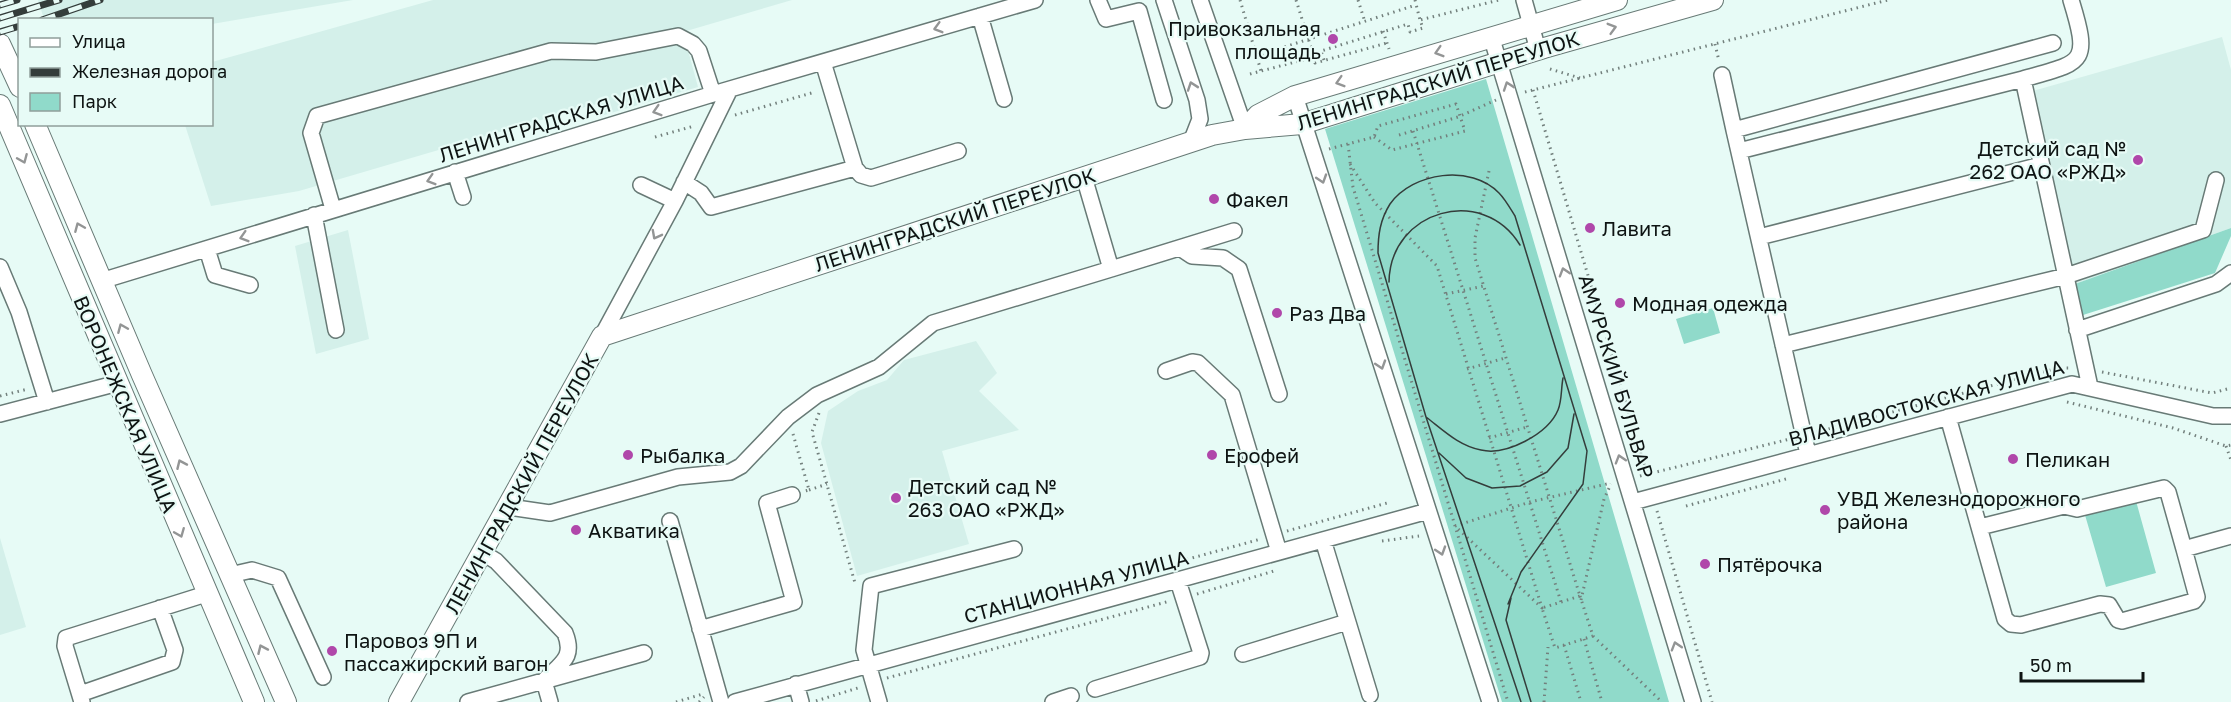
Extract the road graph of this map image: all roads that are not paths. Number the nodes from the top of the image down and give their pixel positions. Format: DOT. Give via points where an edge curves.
graph roads {
  1 [pos="1035,0"];
  2 [pos="1098,0"];
  3 [pos="1164,0"];
  4 [pos="1200,0"];
  5 [pos="1209,0"];
  6 [pos="1524,0"];
  7 [pos="1617,0"];
  8 [pos="1713,0"];
  9 [pos="2071,0"];
  10 [pos="980,16"];
  11 [pos="1531,24"];
  12 [pos="1209,27"];
  13 [pos="1491,36"];
  14 [pos="2054,43"];
  15 [pos="0,44"];
  16 [pos="1538,50"];
  17 [pos="823,62"];
  18 [pos="1500,63"];
  19 [pos="1722,75"];
  20 [pos="2023,78"];
  21 [pos="18,83"];
  22 [pos="730,89"];
  23 [pos="713,94"];
  24 [pos="1295,96"];
  25 [pos="1004,99"];
  26 [pos="1164,100"];
  27 [pos="0,105"];
  28 [pos="1302,124"];
  29 [pos="36,126"];
  30 [pos="1245,129"];
  31 [pos="1734,130"];
  32 [pos="1191,142"];
  33 [pos="958,151"];
  34 [pos="1739,151"];
  35 [pos="2041,165"];
  36 [pos="855,168"];
  37 [pos="455,172"];
  38 [pos="1084,177"];
  39 [pos="2216,180"];
  40 [pos="684,182"];
  41 [pos="641,185"];
  42 [pos="463,197"];
  43 [pos="675,201"];
  44 [pos="333,209"];
  45 [pos="314,215"];
  46 [pos="1234,231"];
  47 [pos="1758,237"];
  48 [pos="1180,248"];
  49 [pos="207,249"];
  50 [pos="0,267"];
  51 [pos="1111,269"];
  52 [pos="2231,273"];
  53 [pos="2066,276"];
  54 [pos="101,281"];
  55 [pos="250,285"];
  56 [pos="336,330"];
  57 [pos="2077,330"];
  58 [pos="602,336"];
  59 [pos="1783,345"];
  60 [pos="1166,370"];
  61 [pos="118,384"];
  62 [pos="2090,387"];
  63 [pos="1279,394"];
  64 [pos="46,402"];
  65 [pos="0,414"];
  66 [pos="2231,416"];
  67 [pos="1948,417"];
  68 [pos="1808,454"];
  69 [pos="792,495"];
  70 [pos="1633,502"];
  71 [pos="509,507"];
  72 [pos="1428,511"];
  73 [pos="670,521"];
  74 [pos="1980,527"];
  75 [pos="2231,536"];
  76 [pos="1323,540"];
  77 [pos="1014,549"];
  78 [pos="2184,549"];
  79 [pos="1279,552"];
  80 [pos="483,553"];
  81 [pos="230,575"];
  82 [pos="1178,581"];
  83 [pos="206,594"];
  84 [pos="160,608"];
  85 [pos="1347,622"];
  86 [pos="700,629"];
  87 [pos="644,653"];
  88 [pos="1243,654"];
  89 [pos="867,664"];
  90 [pos="323,677"];
  91 [pos="544,681"];
  92 [pos="796,684"];
  93 [pos="1095,689"];
  94 [pos="1370,695"];
  95 [pos="1071,696"];
  96 [pos="81,698"];
  97 [pos="254,702"];
  98 [pos="286,702"];
  99 [pos="399,702"];
  100 [pos="468,702"];
  101 [pos="550,702"];
  102 [pos="721,702"];
  103 [pos="735,702"];
  104 [pos="801,702"];
  105 [pos="879,702"];
  106 [pos="1053,702"];
  107 [pos="1490,702"];
  108 [pos="1693,702"];
  1 -- 10 [label="street, ЛЕНИНГРАДСКАЯ УЛИЦА"];
  2 -- 26 [label="street" via="1106,19 1139,11"];
  32 -- 3 [label="street, one-way" via="1200,119 1197,100"];
  4 -- 12 [label="street"];
  5 -- 12 [label="street"];
  6 -- 11 [label="street"];
  7 -- 11 [label="main road, ЛЕНИНГРАДСКИЙ ПЕРЕУЛОК"];
  16 -- 8 [label="main road, ЛЕНИНГРАДСКИЙ ПЕРЕУЛОК, one-way"];
  9 -- 20 [label="street" via="2082,44 2076,60 2069,66"];
  10 -- 17 [label="street, ЛЕНИНГРАДСКАЯ УЛИЦА, one-way"];
  10 -- 25 [label="street"];
  11 -- 13 [label="main road, ЛЕНИНГРАДСКИЙ ПЕРЕУЛОК"];
  11 -- 16 [label="street"];
  12 -- 30 [label="street"];
  13 -- 18 [label="street, АМУРСКИЙ БУЛЬВАР"];
  13 -- 24 [label="main road, ЛЕНИНГРАДСКИЙ ПЕРЕУЛОК, one-way"];
  14 -- 31 [label="street"];
  15 -- 21 [label="main road"];
  16 -- 18 [label="main road, ЛЕНИНГРАДСКИЙ ПЕРЕУЛОК"];
  17 -- 22 [label="street, ЛЕНИНГРАДСКАЯ УЛИЦА"];
  17 -- 36 [label="street"];
  18 -- 28 [label="main road, ЛЕНИНГРАДСКИЙ ПЕРЕУЛОК"];
  70 -- 18 [label="street, АМУРСКИЙ БУЛЬВАР, one-way"];
  19 -- 31 [label="street"];
  20 -- 34 [label="street"];
  20 -- 35 [label="street"];
  22 -- 23 [label="street, ЛЕНИНГРАДСКАЯ УЛИЦА"];
  22 -- 40 [label="street"];
  23 -- 37 [label="street, ЛЕНИНГРАДСКАЯ УЛИЦА, one-way"];
  23 -- 44 [label="street" via="699,51 678,36 596,52 551,51 317,116 311,133"];
  24 -- 28 [label="street"];
  24 -- 30 [label="main road, ЛЕНИНГРАДСКИЙ ПЕРЕУЛОК" via="1258,115"];
  27 -- 61 [label="main road, ВОРОНЕЖСКАЯ УЛИЦА, one-way"];
  28 -- 30 [label="main road, ЛЕНИНГРАДСКИЙ ПЕРЕУЛОК"];
  28 -- 72 [label="street, one-way"];
  54 -- 29 [label="main road, ВОРОНЕЖСКАЯ УЛИЦА, one-way"];
  30 -- 32 [label="main road, ЛЕНИНГРАДСКИЙ ПЕРЕУЛОК"];
  31 -- 34 [label="street"];
  32 -- 38 [label="main road, ЛЕНИНГРАДСКИЙ ПЕРЕУЛОК"];
  33 -- 36 [label="street" via="871,178"];
  34 -- 47 [label="street"];
  35 -- 47 [label="street"];
  35 -- 53 [label="street"];
  36 -- 40 [label="street" via="711,207 702,193"];
  37 -- 42 [label="street"];
  37 -- 44 [label="street, ЛЕНИНГРАДСКАЯ УЛИЦА, one-way"];
  38 -- 51 [label="street"];
  38 -- 58 [label="main road, ЛЕНИНГРАДСКИЙ ПЕРЕУЛОК"];
  39 -- 53 [label="street" via="2203,230"];
  40 -- 43 [label="street"];
  41 -- 43 [label="street"];
  43 -- 58 [label="street, one-way"];
  44 -- 45 [label="street, ЛЕНИНГРАДСКАЯ УЛИЦА"];
  45 -- 49 [label="street, ЛЕНИНГРАДСКАЯ УЛИЦА, one-way"];
  45 -- 56 [label="street"];
  46 -- 48 [label="street"];
  47 -- 59 [label="street"];
  48 -- 51 [label="street"];
  48 -- 63 [label="street" via="1192,256 1223,258 1239,269"];
  49 -- 54 [label="street, ЛЕНИНГРАДСКАЯ УЛИЦА"];
  49 -- 55 [label="street" via="215,275"];
  50 -- 64 [label="street" via="19,312"];
  51 -- 71 [label="street" via="933,324 879,367 826,390 788,417 741,466 730,472 678,477 550,513"];
  52 -- 57 [label="street" via="2216,284"];
  53 -- 57 [label="street"];
  53 -- 59 [label="street"];
  81 -- 54 [label="main road, ВОРОНЕЖСКАЯ УЛИЦА, one-way"];
  57 -- 62 [label="street"];
  58 -- 71 [label="main road, ЛЕНИНГРАДСКИЙ ПЕРЕУЛОК"];
  59 -- 68 [label="street"];
  60 -- 79 [label="street" via="1198,363 1232,394"];
  61 -- 64 [label="street"];
  61 -- 83 [label="main road, ВОРОНЕЖСКАЯ УЛИЦА, one-way"];
  62 -- 66 [label="street, ВЛАДИВОСТОКСКАЯ УЛИЦА" via="2213,416"];
  62 -- 67 [label="street, ВЛАДИВОСТОКСКАЯ УЛИЦА" via="2072,384"];
  64 -- 65 [label="street"];
  67 -- 68 [label="street, ВЛАДИВОСТОКСКАЯ УЛИЦА"];
  67 -- 74 [label="street"];
  68 -- 70 [label="street, ВЛАДИВОСТОКСКАЯ УЛИЦА"];
  69 -- 86 [label="street" via="767,503 794,603"];
  108 -- 70 [label="street, АМУРСКИЙ БУЛЬВАР, one-way"];
  71 -- 80 [label="main road, ЛЕНИНГРАДСКИЙ ПЕРЕУЛОК"];
  72 -- 76 [label="street, СТАНЦИОННАЯ УЛИЦА"];
  72 -- 107 [label="street, one-way"];
  73 -- 86 [label="street"];
  74 -- 78 [label="street" via="2064,506 2077,509 2164,488"];
  74 -- 78 [label="street" via="2010,624 2021,625 2100,604 2109,605 2122,621 2196,600"];
  75 -- 78 [label="street"];
  76 -- 79 [label="street, СТАНЦИОННАЯ УЛИЦА"];
  76 -- 85 [label="street"];
  77 -- 89 [label="street" via="871,586 864,650"];
  79 -- 82 [label="street, СТАНЦИОННАЯ УЛИЦА"];
  80 -- 91 [label="street" via="496,561 565,633 569,656"];
  80 -- 99 [label="main road, ЛЕНИНГРАДСКИЙ ПЕРЕУЛОК"];
  81 -- 90 [label="street" via="252,570 278,578"];
  98 -- 81 [label="main road, ВОРОНЕЖСКАЯ УЛИЦА, one-way"];
  82 -- 89 [label="street, СТАНЦИОННАЯ УЛИЦА"];
  82 -- 93 [label="street" via="1200,657"];
  83 -- 84 [label="street"];
  83 -- 97 [label="main road, ВОРОНЕЖСКАЯ УЛИЦА"];
  84 -- 96 [label="street" via="175,650 172,662"];
  84 -- 96 [label="street" via="66,638"];
  85 -- 88 [label="street"];
  85 -- 94 [label="street"];
  86 -- 102 [label="street"];
  87 -- 91 [label="street"];
  89 -- 92 [label="street, СТАНЦИОННАЯ УЛИЦА"];
  89 -- 105 [label="street"];
  91 -- 100 [label="street"];
  91 -- 101 [label="street"];
  92 -- 103 [label="street, СТАНЦИОННАЯ УЛИЦА"];
  92 -- 104 [label="street"];
  95 -- 106 [label="street"];
}
